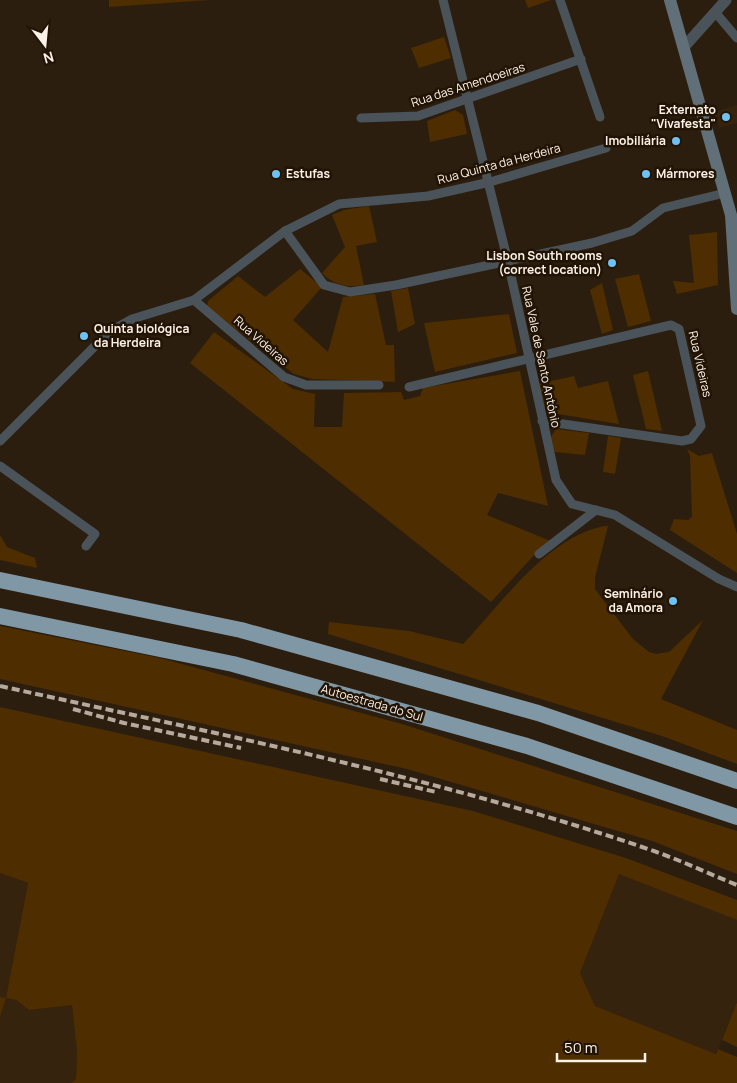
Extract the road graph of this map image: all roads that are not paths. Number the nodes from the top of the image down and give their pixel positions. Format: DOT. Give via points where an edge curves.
graph roads {
  1 [pos="443,0"];
  2 [pos="560,0"];
  3 [pos="670,0"];
  4 [pos="726,0"];
  5 [pos="715,12"];
  6 [pos="737,38"];
  7 [pos="684,47"];
  8 [pos="581,60"];
  9 [pos="468,101"];
  10 [pos="600,117"];
  11 [pos="360,118"];
  12 [pos="606,148"];
  13 [pos="490,182"];
  14 [pos="725,193"];
  15 [pos="285,231"];
  16 [pos="508,262"];
  17 [pos="194,300"];
  18 [pos="737,309"];
  19 [pos="528,359"];
  20 [pos="379,385"];
  21 [pos="409,387"];
  22 [pos="542,422"];
  23 [pos="0,441"];
  24 [pos="0,466"];
  25 [pos="596,510"];
  26 [pos="86,546"];
  27 [pos="539,554"];
  28 [pos="0,580"];
  29 [pos="737,587"];
  30 [pos="0,616"];
  31 [pos="737,781"];
  32 [pos="737,817"];
  1 -- 9 [label="street, Rua Vale de Santo António"];
  2 -- 8 [label="street"];
  3 -- 7 [label="main road"];
  4 -- 5 [label="street"];
  5 -- 6 [label="street"];
  5 -- 7 [label="street"];
  7 -- 14 [label="main road"];
  8 -- 9 [label="street, Rua das Amendoeiras"];
  8 -- 10 [label="street"];
  9 -- 11 [label="street, Rua das Amendoeiras" via="418,116"];
  9 -- 13 [label="street, Rua Vale de Santo António"];
  12 -- 13 [label="street, Rua Quinta da Herdeira"];
  13 -- 15 [label="street, Rua Quinta da Herdeira" via="428,196 339,204"];
  13 -- 16 [label="street, Rua Vale de Santo António"];
  14 -- 16 [label="street" via="663,208 632,231"];
  14 -- 18 [label="main road" via="731,215"];
  15 -- 16 [label="street" via="324,285 350,292"];
  15 -- 17 [label="street, Rua Quinta da Herdeira"];
  16 -- 19 [label="street, Rua Vale de Santo António"];
  17 -- 20 [label="street, Rua Videiras" via="284,377 306,385"];
  17 -- 23 [label="street, Rua Quinta da Herdeira" via="132,319 109,332"];
  19 -- 21 [label="street, Rua Videiras"];
  19 -- 22 [label="street, Rua Vale de Santo António"];
  19 -- 22 [label="street, Rua Videiras" via="671,325 679,329 682,337 701,426 691,439 682,441"];
  22 -- 25 [label="street, Rua Vale de Santo António" via="556,480 572,504"];
  24 -- 26 [label="street" via="95,534"];
  25 -- 27 [label="street"];
  25 -- 29 [label="street, Rua Vale de Santo António" via="615,515"];
  28 -- 31 [label="highway" via="241,630 538,712"];
  30 -- 32 [label="highway, Autoestrada do Sul" via="233,664 527,746"];
}
